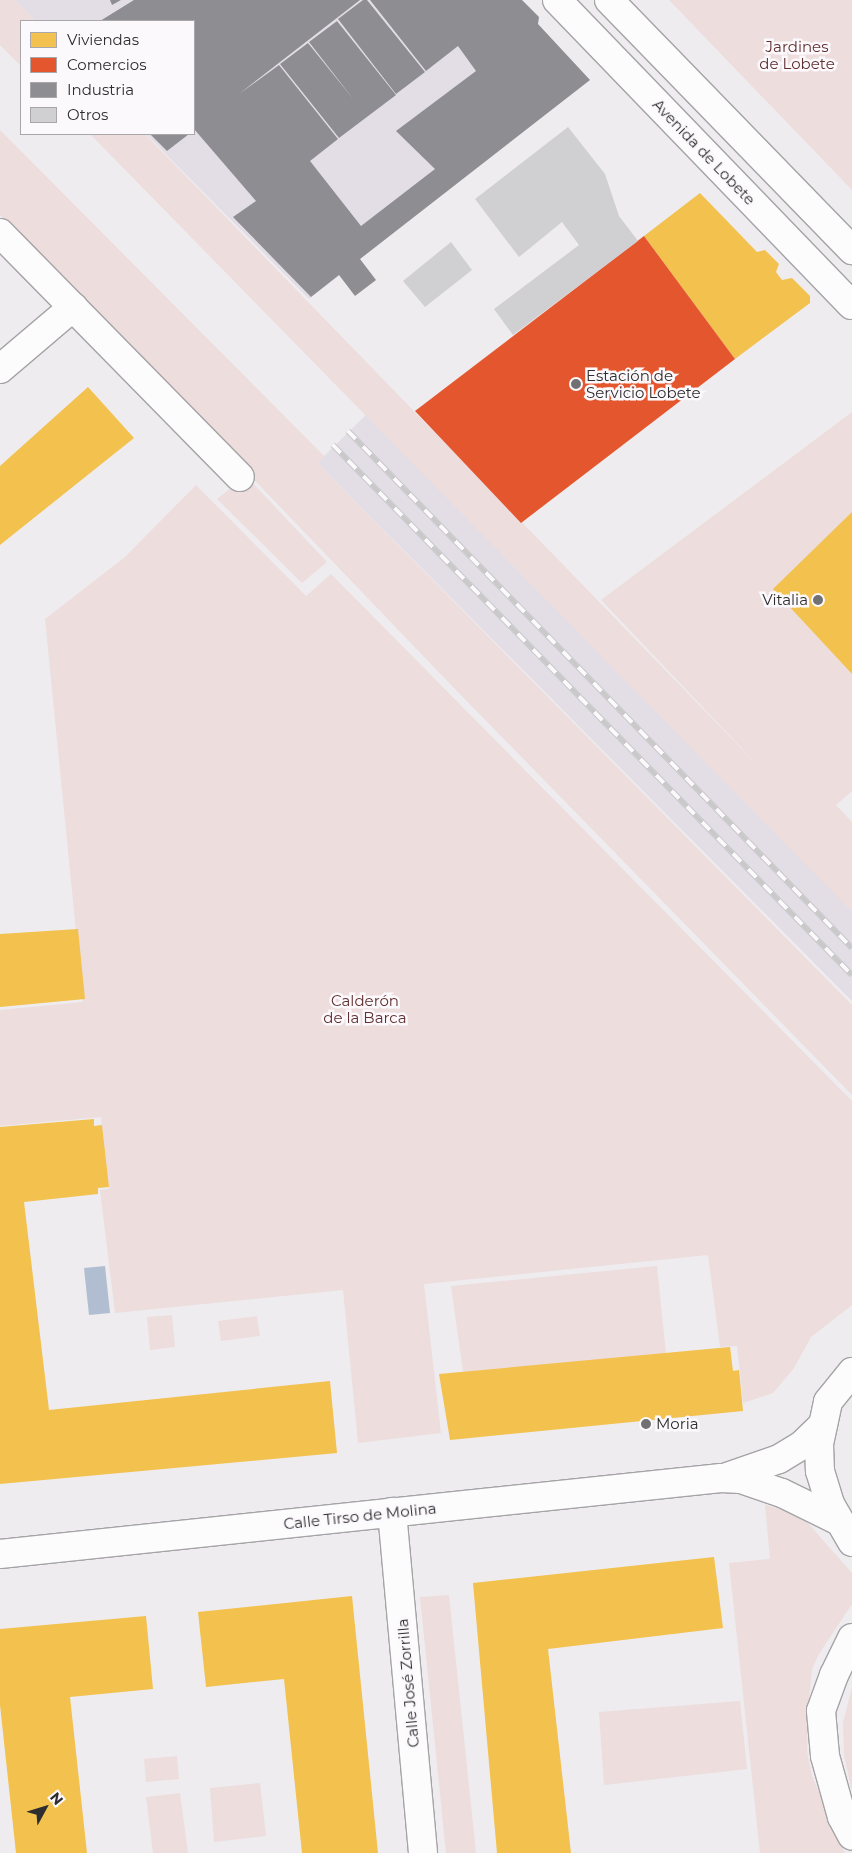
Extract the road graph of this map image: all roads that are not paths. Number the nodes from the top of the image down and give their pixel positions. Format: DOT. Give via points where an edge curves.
graph roads {
  1 [pos="557,0"];
  2 [pos="610,0"];
  3 [pos="0,233"];
  4 [pos="852,250"];
  5 [pos="852,304"];
  6 [pos="73,307"];
  7 [pos="0,368"];
  8 [pos="240,477"];
  9 [pos="852,1372"];
  10 [pos="823,1425"];
  11 [pos="721,1478"];
  12 [pos="392,1512"];
  13 [pos="844,1531"];
  14 [pos="0,1554"];
  15 [pos="852,1638"];
  16 [pos="852,1836"];
  17 [pos="423,1853"];
  1 -- 5 [label="main road, Avenida de Lobete"];
  2 -- 4 [label="main road"];
  3 -- 6 [label="main road"];
  6 -- 7 [label="main road"];
  6 -- 8 [label="main road"];
  9 -- 10 [label="main road, Calle Tirso de Molina" via="828,1402"];
  10 -- 11 [label="main road, Calle Tirso de Molina" via="779,1459"];
  10 -- 13 [label="main road, Calle Tirso de Molina" via="819,1444 820,1471"];
  11 -- 12 [label="main road, Calle Tirso de Molina"];
  11 -- 13 [label="main road, Calle Tirso de Molina" via="741,1479 782,1493"];
  12 -- 14 [label="main road, Calle Tirso de Molina"];
  12 -- 17 [label="main road, Calle José Zorrilla"];
  15 -- 16 [label="main road" via="821,1711 825,1756 842,1817"];
}
